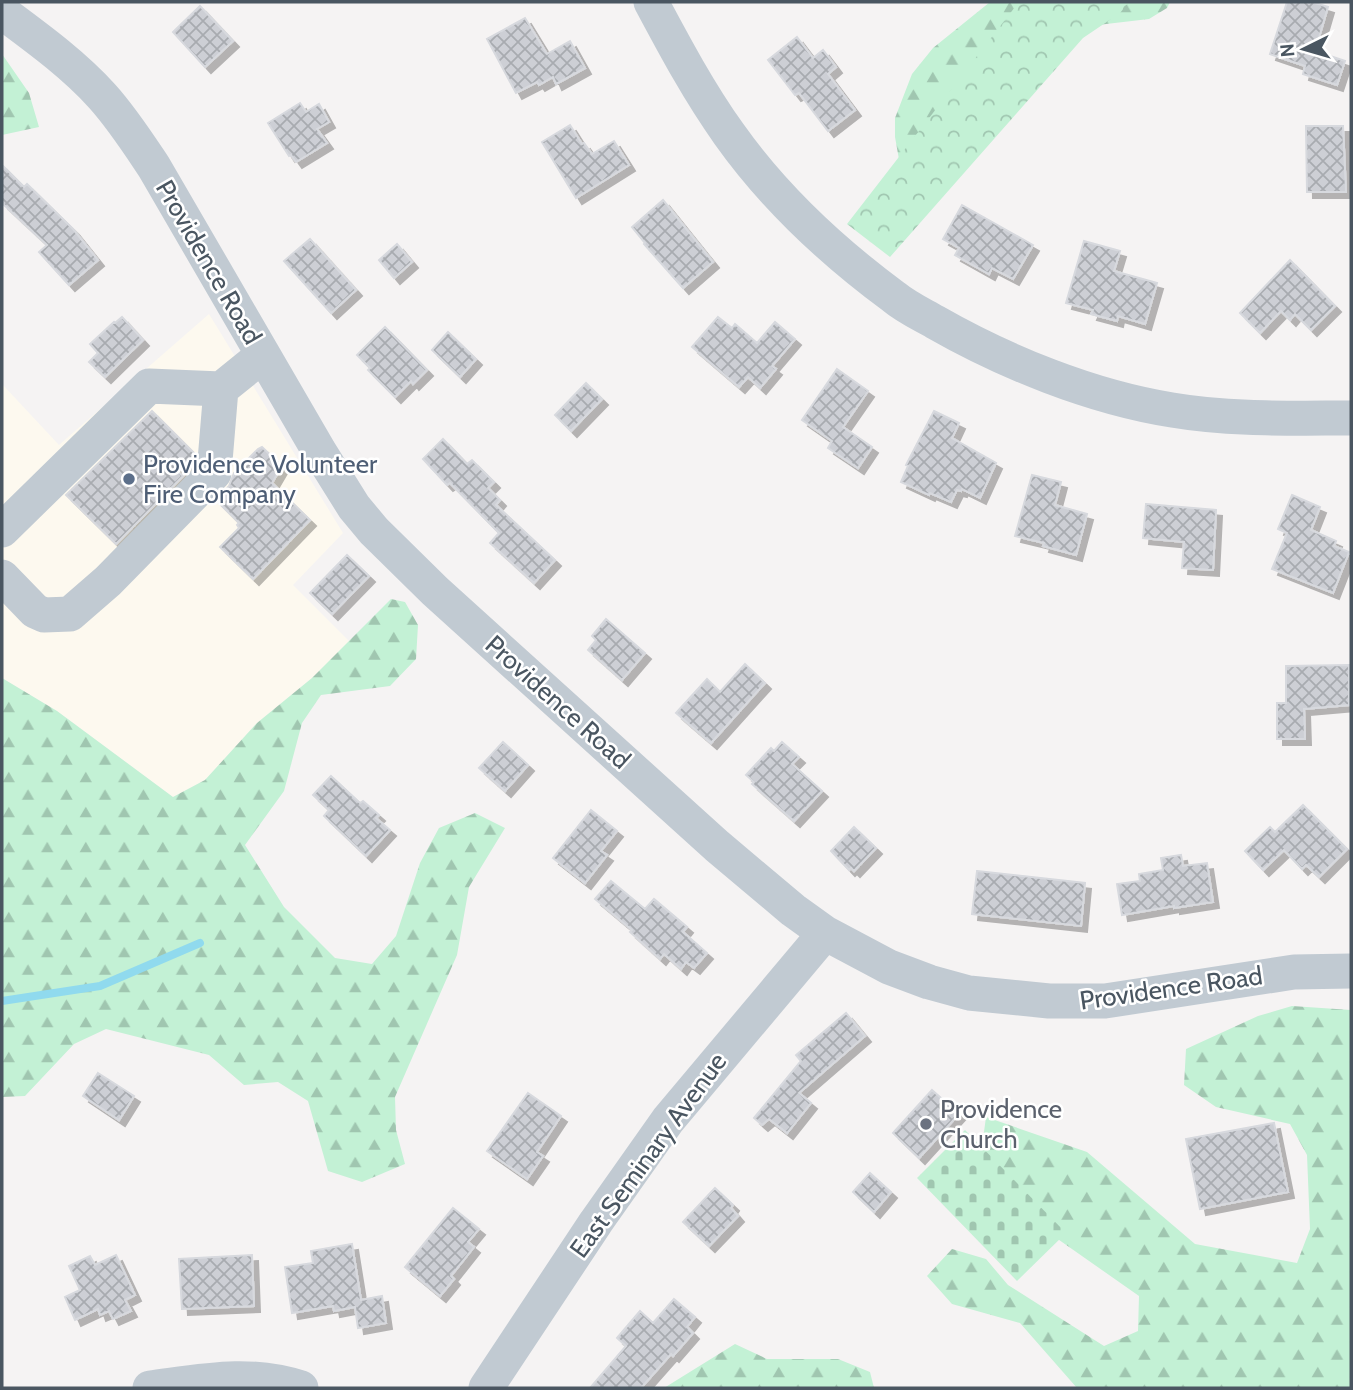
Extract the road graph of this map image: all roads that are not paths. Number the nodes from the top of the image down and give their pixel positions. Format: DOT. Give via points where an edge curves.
graph roads {
  1 [pos="651,2"];
  2 [pos="2,12"];
  3 [pos="263,355"];
  4 [pos="221,389"];
  5 [pos="1351,418"];
  6 [pos="2,530"];
  7 [pos="2,577"];
  8 [pos="825,933"];
  9 [pos="1351,971"];
  10 [pos="150,1388"];
  11 [pos="301,1388"];
  12 [pos="486,1388"];
  1 -- 5 [label="street" via="691,77 738,146 834,248 895,299 974,343 1101,393 1170,410 1232,417"];
  2 -- 3 [label="street, Providence Road" via="76,70 131,132"];
  3 -- 4 [label="street"];
  3 -- 8 [label="street, Providence Road" via="354,507 397,555 717,846"];
  4 -- 6 [label="street" via="149,386"];
  4 -- 7 [label="street" via="214,473 80,606 70,614 44,615"];
  8 -- 9 [label="street, Providence Road" via="929,982 1016,999 1105,1001 1294,972"];
  8 -- 12 [label="street, East Seminary Avenue" via="668,1120"];
  10 -- 11 [label="street" via="236,1377 276,1380"];
}
